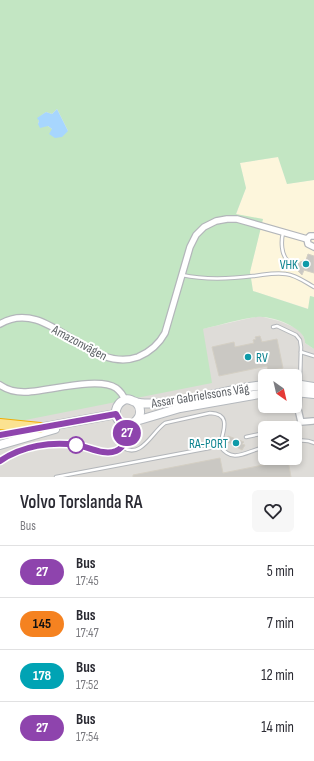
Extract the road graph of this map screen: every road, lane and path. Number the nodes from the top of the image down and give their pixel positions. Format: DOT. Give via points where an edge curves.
graph roads {
  1 [pos="283,232"];
  2 [pos="314,236"];
  3 [pos="307,239"];
  4 [pos="314,247"];
  5 [pos="297,265"];
  6 [pos="182,275"];
  7 [pos="314,287"];
  8 [pos="0,324"];
  9 [pos="273,326"];
  10 [pos="301,352"];
  11 [pos="314,356"];
  12 [pos="299,369"];
  13 [pos="0,385"];
  14 [pos="258,386"];
  15 [pos="314,387"];
  16 [pos="302,388"];
  17 [pos="302,390"];
  18 [pos="258,394"];
  19 [pos="314,394"];
  20 [pos="125,400"];
  21 [pos="136,402"];
  22 [pos="116,414"];
  23 [pos="75,421"];
  24 [pos="136,421"];
  25 [pos="314,421"];
  26 [pos="302,422"];
  27 [pos="0,424"];
  28 [pos="128,424"];
  29 [pos="40,428"];
  30 [pos="258,434"];
  31 [pos="0,435"];
  32 [pos="246,437"];
  33 [pos="302,440"];
  34 [pos="314,443"];
  35 [pos="0,445"];
  36 [pos="122,446"];
  37 [pos="220,446"];
  38 [pos="258,449"];
  39 [pos="0,461"];
  40 [pos="56,477"];
  1 -- 3 [label="street, Amazonvägen"];
  1 -- 5 [label="lane" via="284,255 287,261"];
  1 -- 6 [label="street, Amazonvägen" via="232,218 213,222 194,238"];
  2 -- 3 [label="street"];
  3 -- 4 [label="street" via="308,244"];
  6 -- 7 [label="lane" via="203,278 287,274"];
  6 -- 8 [label="street, Amazonvägen" via="162,337 149,351 131,359 117,360 105,357 44,322 32,318 12,318"];
  9 -- 10 [label="lane" via="296,335 301,342"];
  10 -- 11 [label="lane"];
  10 -- 12 [label="lane"];
  13 -- 20 [label="street" via="24,392 99,384 116,388"];
  14 -- 21 [label="street, Assar Gabrielssons Väg" via="168,402"];
  15 -- 16 [label="street"];
  17 -- 19 [label="street"];
  18 -- 24 [label="street, Assar Gabrielssons Väg" via="180,408"];
  20 -- 21 [label="street"];
  20 -- 22 [label="street" via="118,405"];
  21 -- 24 [label="street" via="140,411"];
  22 -- 23 [label="street"];
  22 -- 28 [label="street" via="120,421"];
  23 -- 29 [label="street"];
  23 -- 35 [label="street"];
  24 -- 28 [label="street"];
  25 -- 26 [label="street"];
  27 -- 29 [label="highway"];
  28 -- 36 [label="street" via="126,440"];
  29 -- 31 [label="street"];
  30 -- 32 [label="lane"];
  33 -- 34 [label="lane"];
  36 -- 37 [label="lane, Assar Gabrielssons Väg" via="134,451 165,423 210,413 219,415 225,422"];
  36 -- 39 [label="street" via="116,451 107,452 76,445 49,444 18,451"];
  37 -- 38 [label="lane" via="225,453 233,456"];
  37 -- 40 [label="lane"];
}
